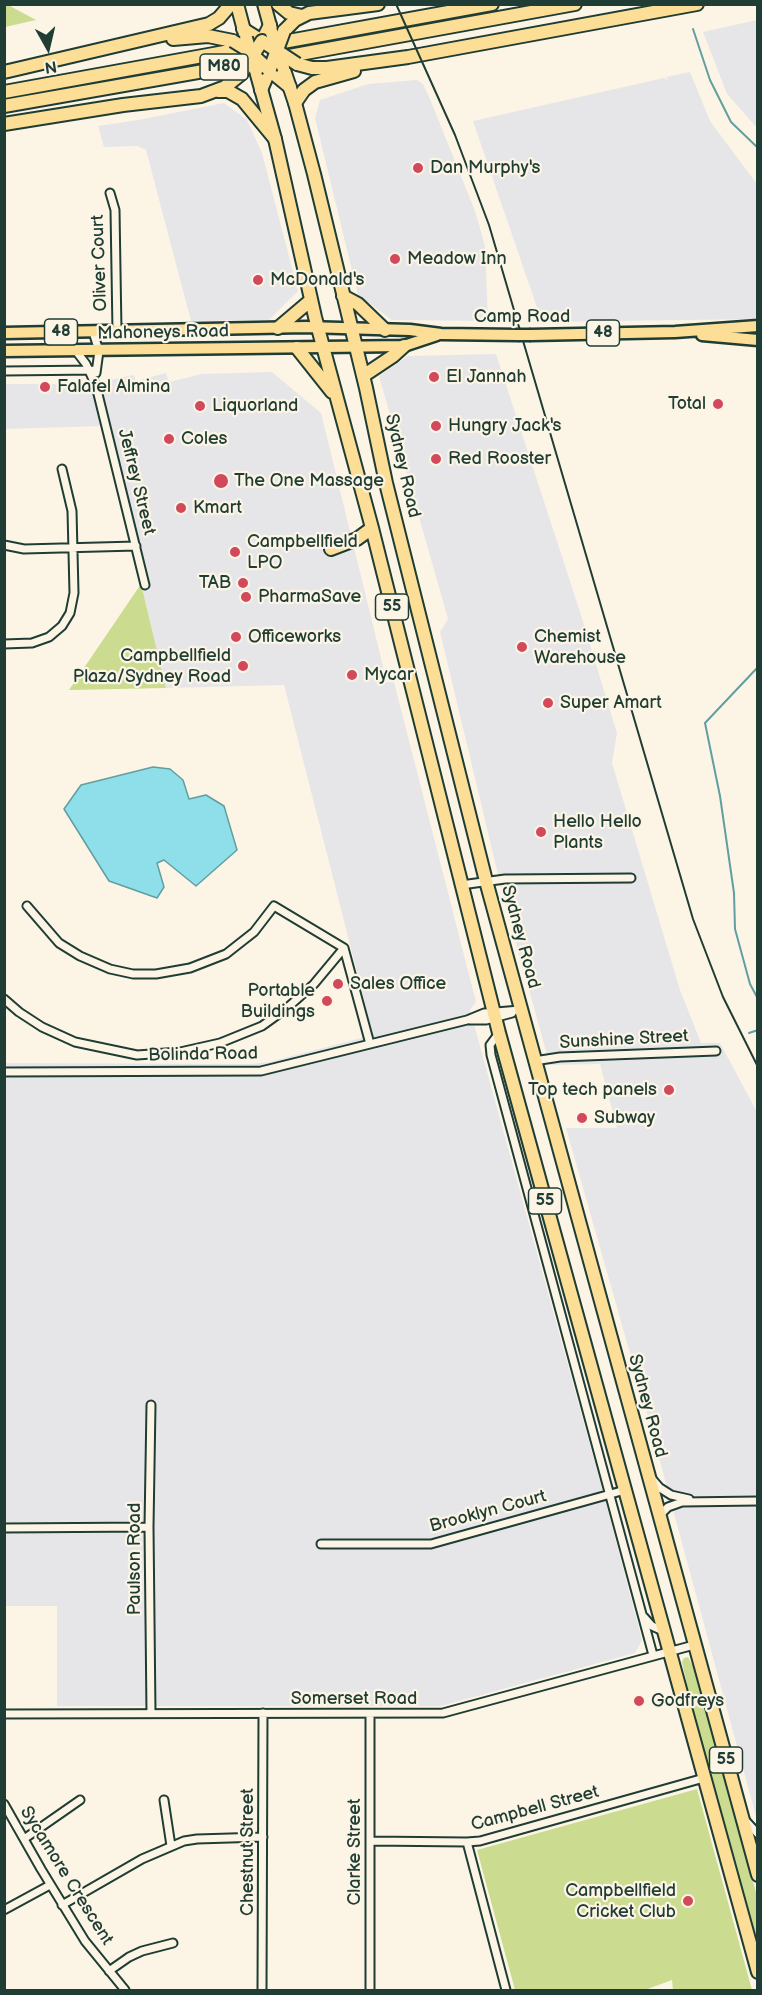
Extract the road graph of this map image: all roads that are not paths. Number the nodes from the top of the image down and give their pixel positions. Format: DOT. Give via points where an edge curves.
graph roads {
  1 [pos="231,4"];
  2 [pos="237,4"];
  3 [pos="264,4"];
  4 [pos="278,4"];
  5 [pos="378,4"];
  6 [pos="492,4"];
  7 [pos="575,4"];
  8 [pos="697,4"];
  9 [pos="302,16"];
  10 [pos="262,33"];
  11 [pos="94,51"];
  12 [pos="277,51"];
  13 [pos="251,56"];
  14 [pos="408,57"];
  15 [pos="266,70"];
  16 [pos="4,72"];
  17 [pos="290,87"];
  18 [pos="218,91"];
  19 [pos="4,92"];
  20 [pos="295,103"];
  21 [pos="4,106"];
  22 [pos="4,124"];
  23 [pos="275,139"];
  24 [pos="110,193"];
  25 [pos="343,296"];
  26 [pos="311,300"];
  27 [pos="758,326"];
  28 [pos="278,328"];
  29 [pos="318,328"];
  30 [pos="351,328"];
  31 [pos="248,330"];
  32 [pos="385,330"];
  33 [pos="93,332"];
  34 [pos="117,332"];
  35 [pos="675,332"];
  36 [pos="4,333"];
  37 [pos="441,334"];
  38 [pos="758,340"];
  39 [pos="404,346"];
  40 [pos="248,347"];
  41 [pos="297,348"];
  42 [pos="323,348"];
  43 [pos="356,348"];
  44 [pos="4,351"];
  45 [pos="76,351"];
  46 [pos="99,351"];
  47 [pos="93,370"];
  48 [pos="4,371"];
  49 [pos="363,376"];
  50 [pos="337,400"];
  51 [pos="62,469"];
  52 [pos="372,528"];
  53 [pos="4,545"];
  54 [pos="136,546"];
  55 [pos="73,548"];
  56 [pos="331,549"];
  57 [pos="145,585"];
  58 [pos="4,644"];
  59 [pos="631,878"];
  60 [pos="486,881"];
  61 [pos="461,885"];
  62 [pos="27,906"];
  63 [pos="344,948"];
  64 [pos="4,999"];
  65 [pos="520,1010"];
  66 [pos="494,1014"];
  67 [pos="499,1033"];
  68 [pos="370,1044"];
  69 [pos="716,1051"];
  70 [pos="534,1061"];
  71 [pos="4,1072"];
  72 [pos="561,1261"];
  73 [pos="546,1265"];
  74 [pos="151,1405"];
  75 [pos="647,1473"];
  76 [pos="625,1490"];
  77 [pos="610,1495"];
  78 [pos="699,1500"];
  79 [pos="758,1501"];
  80 [pos="659,1516"];
  81 [pos="149,1527"];
  82 [pos="4,1528"];
  83 [pos="321,1544"];
  84 [pos="644,1616"];
  85 [pos="663,1631"];
  86 [pos="694,1645"];
  87 [pos="669,1650"];
  88 [pos="653,1654"];
  89 [pos="151,1713"];
  90 [pos="263,1713"];
  91 [pos="4,1714"];
  92 [pos="370,1714"];
  93 [pos="704,1778"];
  94 [pos="80,1800"];
  95 [pos="164,1800"];
  96 [pos="4,1804"];
  97 [pos="740,1812"];
  98 [pos="758,1834"];
  99 [pos="263,1837"];
  100 [pos="24,1839"];
  101 [pos="370,1841"];
  102 [pos="467,1842"];
  103 [pos="171,1846"];
  104 [pos="754,1847"];
  105 [pos="758,1875"];
  106 [pos="50,1885"];
  107 [pos="62,1905"];
  108 [pos="4,1910"];
  109 [pos="173,1943"];
  110 [pos="109,1971"];
  111 [pos="758,1972"];
  112 [pos="124,1990"];
  113 [pos="262,1990"];
  114 [pos="370,1990"];
  115 [pos="506,1990"];
  1 -- 11 [label="highway" via="209,24"];
  2 -- 10 [label="highway"];
  3 -- 10 [label="highway"];
  4 -- 9 [label="highway" via="289,13"];
  5 -- 9 [label="highway"];
  6 -- 19 [label="highway, M80"];
  7 -- 21 [label="highway, M80"];
  8 -- 14 [label="highway"];
  9 -- 10 [label="highway"];
  10 -- 12 [label="highway, bridge"];
  10 -- 12 [label="highway, bridge"];
  10 -- 13 [label="highway, bridge"];
  11 -- 13 [label="highway, bridge" via="202,36 225,39 242,46"];
  11 -- 16 [label="highway"];
  12 -- 14 [label="highway, bridge" via="300,65 327,68"];
  12 -- 15 [label="highway, bridge"];
  12 -- 17 [label="highway, Sydney Road / 55, bridge"];
  13 -- 15 [label="highway, bridge"];
  13 -- 18 [label="highway, bridge" via="241,74"];
  14 -- 20 [label="highway" via="315,82"];
  15 -- 17 [label="highway"];
  15 -- 23 [label="highway, 55" via="261,90"];
  17 -- 20 [label="highway, Sydney Road / 55"];
  18 -- 22 [label="highway"];
  18 -- 23 [label="highway" via="228,91 242,99"];
  20 -- 25 [label="highway, Sydney Road / 55"];
  23 -- 26 [label="highway, 55"];
  24 -- 34 [label="street, Oliver Court" via="115,210"];
  25 -- 30 [label="highway, Sydney Road / 55"];
  25 -- 32 [label="highway" via="358,304"];
  26 -- 28 [label="highway"];
  26 -- 29 [label="highway, 55"];
  27 -- 35 [label="main road, Camp Road / 48"];
  28 -- 29 [label="main road, Mahoneys Road / 48"];
  28 -- 31 [label="main road, Mahoneys Road / 48"];
  29 -- 30 [label="main road, Camp Road / 48"];
  29 -- 42 [label="highway, 55"];
  30 -- 32 [label="main road, Camp Road / 48"];
  30 -- 43 [label="highway, Sydney Road / 55"];
  31 -- 34 [label="main road, Mahoneys Road / 48"];
  31 -- 40 [label="main road"];
  32 -- 37 [label="main road, Camp Road / 48"];
  33 -- 34 [label="main road, Mahoneys Road / 48"];
  33 -- 36 [label="main road, Mahoneys Road / 48"];
  33 -- 46 [label="street, Jeffrey Street"];
  35 -- 37 [label="main road, Camp Road / 48, bridge"];
  35 -- 38 [label="main road, Camp Road / 48"];
  37 -- 39 [label="main road, Camp Road / 48"];
  39 -- 43 [label="main road, Camp Road / 48"];
  39 -- 49 [label="highway"];
  40 -- 41 [label="main road, Mahoneys Road / 48"];
  40 -- 46 [label="main road, Mahoneys Road / 48"];
  41 -- 42 [label="main road, Mahoneys Road / 48"];
  41 -- 50 [label="highway"];
  42 -- 43 [label="main road, Camp Road / 48"];
  42 -- 50 [label="highway, 55"];
  43 -- 49 [label="highway, Sydney Road / 55"];
  44 -- 45 [label="main road, Mahoneys Road / 48"];
  45 -- 46 [label="main road, Mahoneys Road / 48"];
  45 -- 47 [label="street"];
  46 -- 47 [label="street, Jeffrey Street"];
  47 -- 48 [label="street"];
  47 -- 54 [label="street, Jeffrey Street"];
  49 -- 60 [label="highway, Sydney Road / 55"];
  50 -- 52 [label="highway, 55"];
  51 -- 55 [label="street" via="72,511"];
  52 -- 56 [label="highway"];
  52 -- 61 [label="highway, 55"];
  53 -- 55 [label="street" via="24,549"];
  54 -- 55 [label="street"];
  54 -- 57 [label="street, Jeffrey Street"];
  55 -- 58 [label="street" via="73,600 66,620 41,640"];
  59 -- 60 [label="street"];
  60 -- 61 [label="street"];
  60 -- 65 [label="highway, Sydney Road / 55"];
  61 -- 66 [label="highway, 55"];
  62 -- 63 [label="street" via="59,943 110,969 133,974 190,968 226,954 254,932 274,906"];
  63 -- 64 [label="street" via="314,984 262,1026 220,1043 180,1052 137,1055 75,1042 42,1027"];
  63 -- 68 [label="street"];
  65 -- 66 [label="street, Bolinda Road"];
  65 -- 70 [label="highway, Sydney Road / 55"];
  66 -- 67 [label="highway, 55"];
  66 -- 68 [label="street, Bolinda Road"];
  67 -- 72 [label="highway, 55"];
  67 -- 73 [label="street" via="490,1044 490,1054"];
  68 -- 71 [label="street, Bolinda Road" via="261,1071"];
  69 -- 70 [label="street, Sunshine Street"];
  70 -- 75 [label="highway, Sydney Road / 55"];
  72 -- 73 [label="street"];
  72 -- 76 [label="highway, 55"];
  73 -- 77 [label="street"];
  74 -- 81 [label="street, Paulson Road"];
  75 -- 78 [label="street" via="671,1495"];
  75 -- 80 [label="highway, Sydney Road / 55"];
  76 -- 77 [label="street, Brooklyn Court"];
  76 -- 85 [label="highway, 55"];
  77 -- 83 [label="street, Brooklyn Court" via="431,1544"];
  77 -- 84 [label="street"];
  78 -- 79 [label="street"];
  78 -- 80 [label="street" via="675,1503"];
  80 -- 86 [label="highway, Sydney Road / 55"];
  81 -- 82 [label="street"];
  81 -- 89 [label="street, Paulson Road"];
  84 -- 85 [label="street"];
  84 -- 88 [label="street"];
  85 -- 87 [label="highway, 55"];
  86 -- 87 [label="street, Somerset Road"];
  86 -- 97 [label="highway, Sydney Road / 55"];
  87 -- 88 [label="street, Somerset Road"];
  87 -- 93 [label="highway, 55"];
  88 -- 92 [label="street, Somerset Road" via="444,1713"];
  89 -- 90 [label="street, Somerset Road"];
  89 -- 91 [label="street, Somerset Road"];
  90 -- 92 [label="street, Somerset Road"];
  90 -- 99 [label="street, Chestnut Street"];
  92 -- 101 [label="street, Clarke Street"];
  93 -- 102 [label="street, Campbell Street"];
  93 -- 111 [label="highway, 55"];
  94 -- 100 [label="street"];
  95 -- 103 [label="street"];
  96 -- 100 [label="street, Sycamore Crescent"];
  97 -- 98 [label="street"];
  97 -- 104 [label="highway, Sydney Road / 55"];
  99 -- 103 [label="street" via="197,1839"];
  99 -- 113 [label="street, Chestnut Street"];
  100 -- 106 [label="street, Sycamore Crescent"];
  101 -- 102 [label="street, Campbell Street"];
  101 -- 114 [label="street, Clarke Street"];
  102 -- 115 [label="street"];
  103 -- 107 [label="street"];
  104 -- 105 [label="highway, Sydney Road / 55"];
  106 -- 107 [label="street, Sycamore Crescent"];
  106 -- 108 [label="street"];
  107 -- 110 [label="street, Sycamore Crescent"];
  109 -- 110 [label="street" via="142,1951"];
  110 -- 112 [label="street, Sycamore Crescent"];
}
